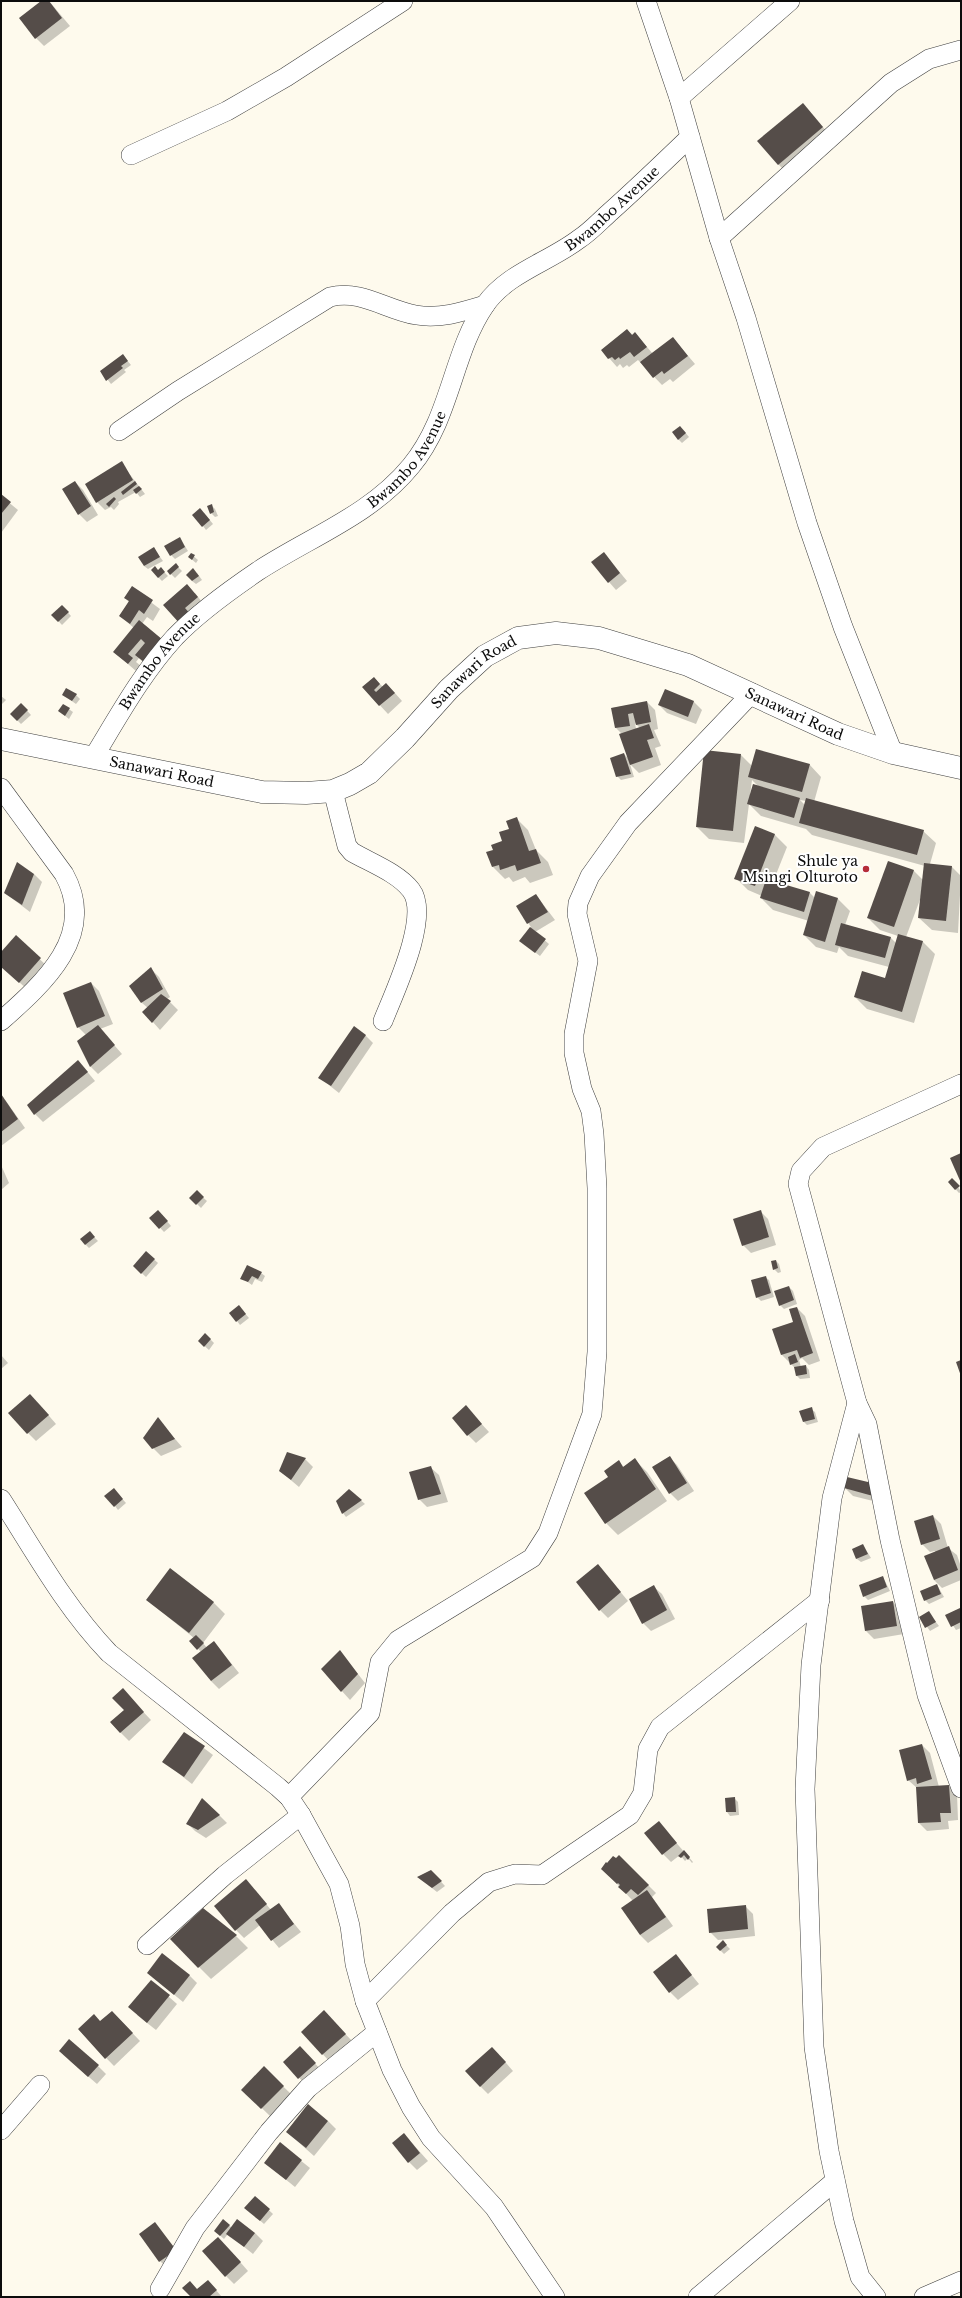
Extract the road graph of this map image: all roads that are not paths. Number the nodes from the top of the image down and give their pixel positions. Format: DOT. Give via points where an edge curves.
graph roads {
  1 [pos="403,1"];
  2 [pos="646,1"];
  3 [pos="790,1"];
  4 [pos="961,50"];
  5 [pos="680,98"];
  6 [pos="690,137"];
  7 [pos="131,155"];
  8 [pos="719,238"];
  9 [pos="485,305"];
  10 [pos="119,431"];
  11 [pos="752,693"];
  12 [pos="1,739"];
  13 [pos="893,753"];
  14 [pos="93,758"];
  15 [pos="961,768"];
  16 [pos="1,788"];
  17 [pos="333,790"];
  18 [pos="1,1021"];
  19 [pos="383,1021"];
  20 [pos="961,1084"];
  21 [pos="857,1403"];
  22 [pos="1,1499"];
  23 [pos="820,1600"];
  24 [pos="961,1788"];
  25 [pos="289,1797"];
  26 [pos="302,1815"];
  27 [pos="146,1945"];
  28 [pos="365,2001"];
  29 [pos="377,2032"];
  30 [pos="40,2085"];
  31 [pos="1,2130"];
  32 [pos="835,2181"];
  33 [pos="961,2281"];
  34 [pos="160,2289"];
  35 [pos="555,2297"];
  36 [pos="698,2297"];
  37 [pos="876,2297"];
  38 [pos="924,2297"];
  1 -- 7 [label="street" via="286,77 227,111"];
  2 -- 5 [label="street"];
  3 -- 5 [label="street"];
  4 -- 8 [label="street" via="929,60 891,83"];
  5 -- 6 [label="street"];
  6 -- 8 [label="street"];
  6 -- 9 [label="street, Bwambo Avenue" via="580,238 513,278"];
  8 -- 13 [label="street" via="746,318 788,468 822,570"];
  9 -- 10 [label="street" via="458,314 415,315 354,295 330,297 185,386"];
  9 -- 14 [label="street, Bwambo Avenue" via="434,429 412,466 363,510 258,571 212,605 176,637 130,696"];
  11 -- 13 [label="street, Sanawari Road" via="838,734"];
  11 -- 17 [label="street, Sanawari Road" via="688,665 599,638 556,633 531,635 508,643 485,656 449,689 369,773"];
  11 -- 25 [label="street" via="628,824 590,876 578,902 577,914 588,961 574,1034 574,1053 582,1089 591,1111 594,1134 598,1188 598,1352 592,1414 548,1533 532,1558 398,1640 385,1654 376,1672 370,1713"];
  12 -- 14 [label="street, Sanawari Road"];
  13 -- 15 [label="street, Sanawari Road"];
  14 -- 17 [label="street, Sanawari Road" via="262,792 306,793"];
  16 -- 18 [label="street" via="64,874 73,889 76,908 75,928 52,969 36,990"];
  17 -- 19 [label="street" via="347,846 352,852 402,880 412,891 416,903 417,922 409,955"];
  20 -- 21 [label="street" via="823,1147 801,1171 798,1184"];
  21 -- 23 [label="street" via="832,1498"];
  21 -- 24 [label="street" via="867,1424 890,1540 927,1695"];
  22 -- 25 [label="street" via="71,1610 104,1648"];
  23 -- 28 [label="street" via="660,1727 648,1749 643,1794 630,1815 542,1875 515,1874 489,1882 452,1913"];
  23 -- 32 [label="street" via="812,1665 805,1789 814,2047"];
  25 -- 26 [label="street"];
  26 -- 27 [label="street" via="225,1875"];
  26 -- 28 [label="street" via="339,1884"];
  28 -- 29 [label="street"];
  29 -- 34 [label="street" via="308,2088 269,2132 195,2228"];
  29 -- 35 [label="street" via="392,2070 431,2138 494,2208"];
  30 -- 31 [label="street"];
  32 -- 36 [label="street"];
  32 -- 37 [label="street" via="860,2277"];
  33 -- 38 [label="street"];
}
